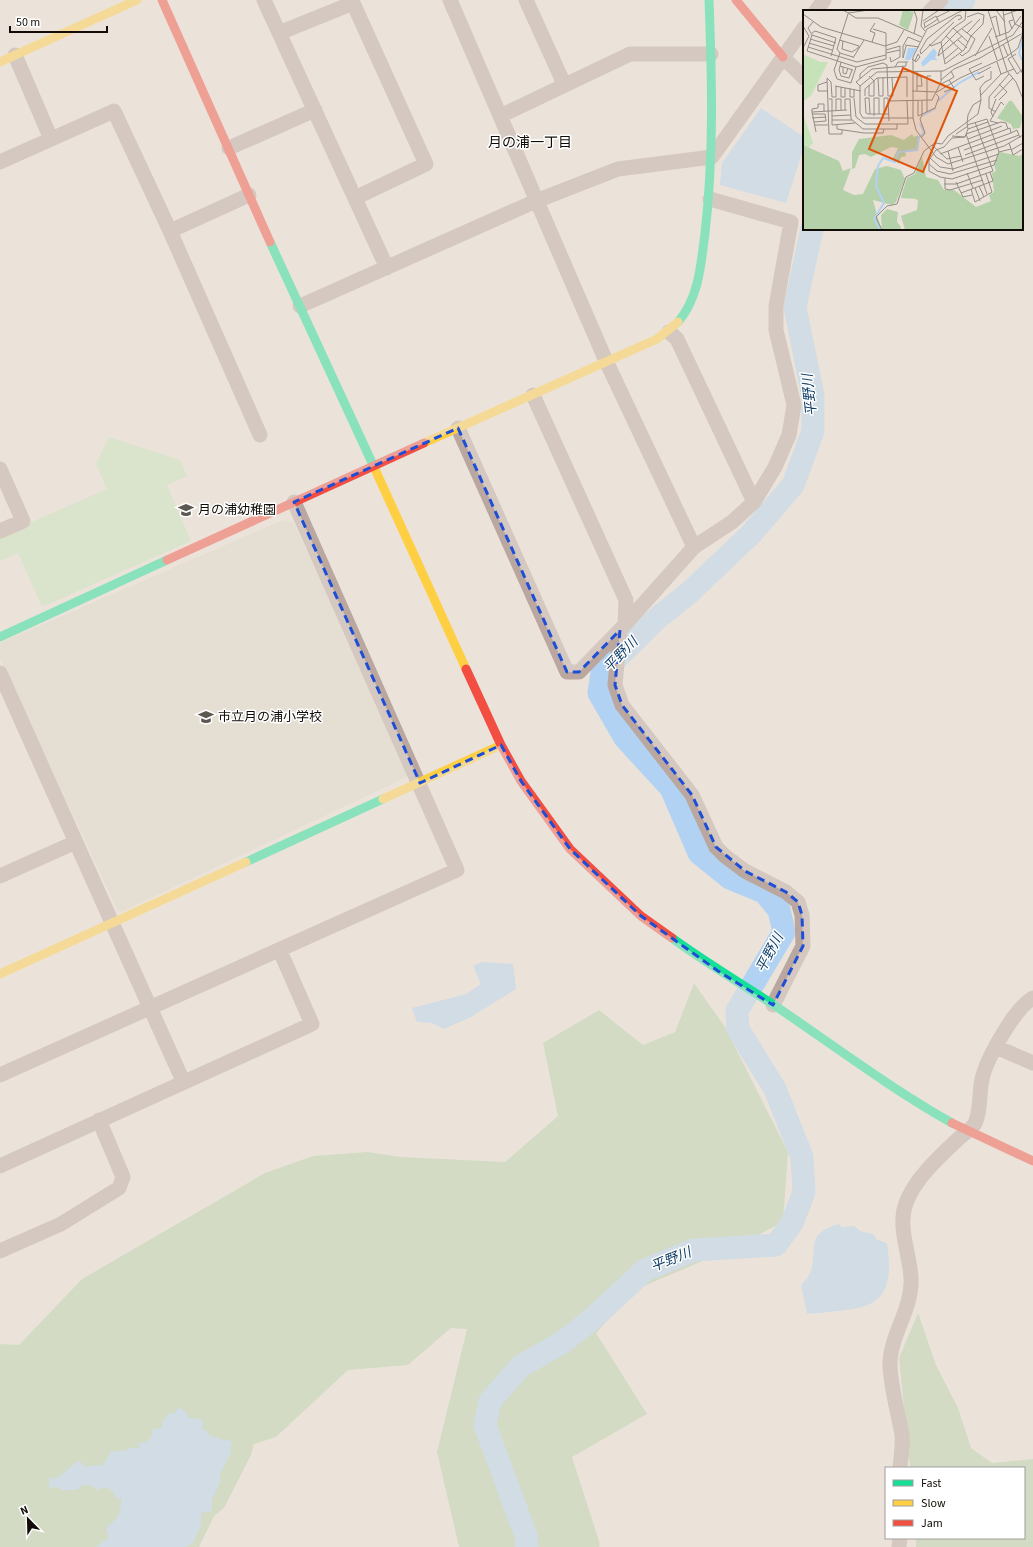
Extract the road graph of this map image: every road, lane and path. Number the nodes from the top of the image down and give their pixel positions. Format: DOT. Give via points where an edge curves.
graph roads {
  1 [pos="138,0"];
  2 [pos="162,0"];
  3 [pos="264,0"];
  4 [pos="450,0"];
  5 [pos="526,0"];
  6 [pos="709,0"];
  7 [pos="736,0"];
  8 [pos="824,0"];
  9 [pos="941,0"];
  10 [pos="817,10"];
  11 [pos="931,10"];
  12 [pos="803,29"];
  13 [pos="280,33"];
  14 [pos="711,54"];
  15 [pos="15,55"];
  16 [pos="783,57"];
  17 [pos="0,62"];
  18 [pos="803,77"];
  19 [pos="564,84"];
  20 [pos="315,110"];
  21 [pos="500,116"];
  22 [pos="51,139"];
  23 [pos="229,148"];
  24 [pos="712,157"];
  25 [pos="0,162"];
  26 [pos="249,195"];
  27 [pos="355,198"];
  28 [pos="710,199"];
  29 [pos="536,201"];
  30 [pos="170,231"];
  31 [pos="387,268"];
  32 [pos="300,306"];
  33 [pos="669,332"];
  34 [pos="606,361"];
  35 [pos="533,394"];
  36 [pos="458,428"];
  37 [pos="260,435"];
  38 [pos="374,465"];
  39 [pos="0,469"];
  40 [pos="294,502"];
  41 [pos="754,502"];
  42 [pos="0,531"];
  43 [pos="694,547"];
  44 [pos="623,627"];
  45 [pos="0,637"];
  46 [pos="0,673"];
  47 [pos="501,745"];
  48 [pos="420,784"];
  49 [pos="76,842"];
  50 [pos="0,875"];
  51 [pos="112,924"];
  52 [pos="280,951"];
  53 [pos="0,974"];
  54 [pos="1033,998"];
  55 [pos="772,1006"];
  56 [pos="150,1008"];
  57 [pos="996,1047"];
  58 [pos="1033,1063"];
  59 [pos="0,1075"];
  60 [pos="183,1081"];
  61 [pos="99,1120"];
  62 [pos="966,1131"];
  63 [pos="1033,1161"];
  64 [pos="0,1166"];
  65 [pos="0,1251"];
  66 [pos="900,1467"];
  1 -- 15 [label="street"];
  2 -- 23 [label="street"];
  3 -- 13 [label="street"];
  4 -- 21 [label="street"];
  5 -- 19 [label="street"];
  6 -- 14 [label="street"];
  7 -- 16 [label="street"];
  8 -- 10 [label="street"];
  9 -- 11 [label="street"];
  12 -- 16 [label="street"];
  13 -- 20 [label="street"];
  13 -- 27 [label="street" via="353,2 426,164"];
  14 -- 19 [label="street" via="630,54"];
  14 -- 24 [label="street"];
  15 -- 17 [label="street"];
  15 -- 22 [label="street"];
  16 -- 18 [label="street"];
  16 -- 24 [label="street"];
  19 -- 21 [label="street"];
  20 -- 23 [label="street"];
  20 -- 27 [label="street"];
  21 -- 29 [label="street"];
  22 -- 25 [label="street"];
  22 -- 30 [label="street" via="114,111"];
  23 -- 26 [label="street"];
  24 -- 28 [label="street"];
  24 -- 29 [label="street" via="618,169"];
  26 -- 30 [label="street"];
  26 -- 32 [label="street"];
  27 -- 31 [label="street"];
  28 -- 33 [label="street" via="698,281 687,311"];
  28 -- 41 [label="street" via="791,222 776,306 776,330 794,406 789,435 775,467"];
  29 -- 31 [label="street"];
  29 -- 34 [label="street"];
  30 -- 37 [label="street"];
  31 -- 32 [label="street"];
  32 -- 38 [label="street"];
  33 -- 34 [label="street"];
  33 -- 41 [label="street" via="677,339"];
  34 -- 35 [label="street"];
  34 -- 43 [label="street"];
  35 -- 36 [label="street"];
  35 -- 44 [label="street" via="626,600"];
  36 -- 38 [label="street"];
  36 -- 44 [label="street" via="567,672 579,672"];
  38 -- 40 [label="street"];
  38 -- 47 [label="street"];
  39 -- 42 [label="street" via="23,521"];
  40 -- 45 [label="street"];
  40 -- 48 [label="street"];
  41 -- 43 [label="street" via="732,522"];
  43 -- 44 [label="street"];
  44 -- 55 [label="street" via="615,685 622,705 692,795 716,847 745,871 786,892 798,902 802,915 803,946"];
  46 -- 49 [label="street"];
  47 -- 48 [label="street"];
  47 -- 55 [label="street" via="521,781 570,849 641,916 718,972"];
  48 -- 51 [label="street"];
  48 -- 52 [label="street" via="457,870"];
  49 -- 50 [label="street"];
  49 -- 51 [label="street"];
  51 -- 53 [label="street"];
  51 -- 56 [label="street"];
  52 -- 56 [label="street"];
  52 -- 60 [label="street" via="312,1024"];
  54 -- 57 [label="street" via="1013,1017"];
  55 -- 62 [label="street" via="908,1098"];
  56 -- 59 [label="street"];
  56 -- 60 [label="street"];
  57 -- 58 [label="street"];
  57 -- 62 [label="street" via="982,1078 976,1122"];
  60 -- 61 [label="street"];
  61 -- 64 [label="street"];
  61 -- 65 [label="street" via="123,1177 119,1188 61,1224"];
  62 -- 63 [label="street"];
  62 -- 66 [label="street" via="918,1182 906,1204 903,1216 911,1279 909,1300 892,1350 890,1366 902,1437"];
}
